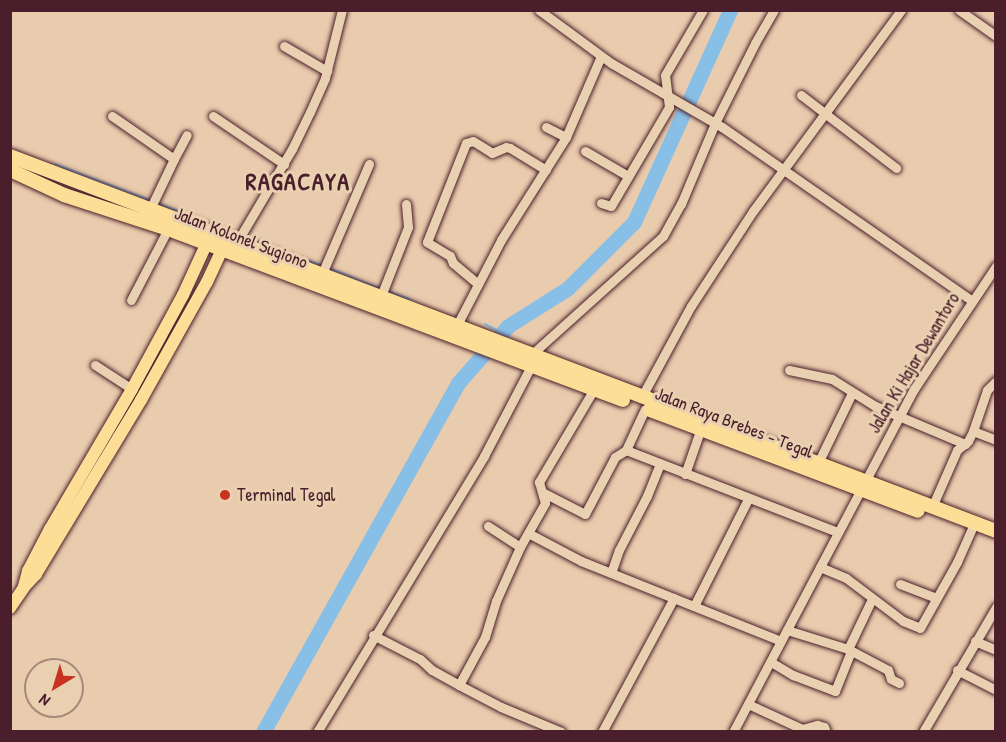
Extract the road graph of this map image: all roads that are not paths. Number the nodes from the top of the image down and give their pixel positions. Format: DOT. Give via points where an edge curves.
graph roads {
  1 [pos="342,10"];
  2 [pos="539,10"];
  3 [pos="703,10"];
  4 [pos="774,10"];
  5 [pos="901,10"];
  6 [pos="959,10"];
  7 [pos="996,36"];
  8 [pos="284,46"];
  9 [pos="601,56"];
  10 [pos="327,71"];
  11 [pos="801,95"];
  12 [pos="666,96"];
  13 [pos="824,115"];
  14 [pos="112,116"];
  15 [pos="213,116"];
  16 [pos="712,121"];
  17 [pos="546,127"];
  18 [pos="187,135"];
  19 [pos="566,137"];
  20 [pos="585,151"];
  21 [pos="10,156"];
  22 [pos="174,159"];
  23 [pos="284,164"];
  24 [pos="369,164"];
  25 [pos="896,168"];
  26 [pos="10,170"];
  27 [pos="546,170"];
  28 [pos="782,170"];
  29 [pos="628,176"];
  30 [pos="601,203"];
  31 [pos="153,204"];
  32 [pos="406,204"];
  33 [pos="168,229"];
  34 [pos="211,231"];
  35 [pos="233,242"];
  36 [pos="206,245"];
  37 [pos="996,266"];
  38 [pos="322,273"];
  39 [pos="478,284"];
  40 [pos="381,294"];
  41 [pos="131,300"];
  42 [pos="971,300"];
  43 [pos="463,332"];
  44 [pos="163,333"];
  45 [pos="175,339"];
  46 [pos="532,359"];
  47 [pos="95,365"];
  48 [pos="789,370"];
  49 [pos="996,381"];
  50 [pos="132,389"];
  51 [pos="594,389"];
  52 [pos="852,393"];
  53 [pos="643,403"];
  54 [pos="899,417"];
  55 [pos="700,431"];
  56 [pos="973,431"];
  57 [pos="996,440"];
  58 [pos="965,444"];
  59 [pos="626,450"];
  60 [pos="818,463"];
  61 [pos="660,464"];
  62 [pos="685,474"];
  63 [pos="864,485"];
  64 [pos="544,493"];
  65 [pos="748,499"];
  66 [pos="932,507"];
  67 [pos="488,526"];
  68 [pos="971,530"];
  69 [pos="996,531"];
  70 [pos="837,532"];
  71 [pos="528,533"];
  72 [pos="996,540"];
  73 [pos="520,547"];
  74 [pos="820,567"];
  75 [pos="610,573"];
  76 [pos="900,584"];
  77 [pos="24,587"];
  78 [pos="674,598"];
  79 [pos="936,598"];
  80 [pos="872,599"];
  81 [pos="694,606"];
  82 [pos="996,607"];
  83 [pos="10,608"];
  84 [pos="787,630"];
  85 [pos="374,636"];
  86 [pos="781,641"];
  87 [pos="975,641"];
  88 [pos="850,650"];
  89 [pos="996,650"];
  90 [pos="771,662"];
  91 [pos="957,670"];
  92 [pos="899,683"];
  93 [pos="459,685"];
  94 [pos="996,690"];
  95 [pos="748,704"];
  96 [pos="317,732"];
  97 [pos="561,732"];
  98 [pos="602,732"];
  99 [pos="733,732"];
  100 [pos="826,732"];
  101 [pos="923,732"];
  1 -- 10 [label="street"];
  2 -- 9 [label="street"];
  3 -- 12 [label="street" via="667,70"];
  4 -- 16 [label="street"];
  5 -- 13 [label="street"];
  6 -- 7 [label="street"];
  8 -- 10 [label="street"];
  9 -- 12 [label="street"];
  9 -- 19 [label="street"];
  10 -- 23 [label="street"];
  11 -- 13 [label="street"];
  12 -- 16 [label="street"];
  12 -- 29 [label="street" via="670,105"];
  13 -- 25 [label="street"];
  13 -- 28 [label="street"];
  14 -- 22 [label="street"];
  15 -- 23 [label="street"];
  16 -- 28 [label="street"];
  16 -- 46 [label="street" via="681,204 663,236"];
  17 -- 19 [label="street"];
  18 -- 22 [label="street"];
  19 -- 27 [label="street"];
  20 -- 29 [label="street"];
  21 -- 31 [label="highway"];
  22 -- 31 [label="street"];
  23 -- 35 [label="street"];
  24 -- 38 [label="street"];
  26 -- 33 [label="highway, Jalan Kolonel Sugiono" via="64,195"];
  27 -- 39 [label="street"];
  27 -- 39 [label="street" via="510,148 492,153 473,141 466,143 427,242 450,256"];
  28 -- 42 [label="street"];
  28 -- 53 [label="street" via="691,306"];
  29 -- 30 [label="street" via="611,207"];
  31 -- 34 [label="highway"];
  32 -- 40 [label="street" via="408,227"];
  33 -- 36 [label="highway, Jalan Kolonel Sugiono"];
  33 -- 41 [label="street"];
  34 -- 35 [label="highway"];
  34 -- 36 [label="main road"];
  35 -- 36 [label="highway, Jalan Kolonel Sugiono"];
  35 -- 38 [label="highway, Jalan Kolonel Sugiono"];
  35 -- 43 [label="highway, Jalan Kolonel Sugiono"];
  35 -- 45 [label="main road"];
  36 -- 44 [label="main road"];
  37 -- 42 [label="street, Jalan Ki Hajar Dewantoro"];
  38 -- 40 [label="highway, Jalan Kolonel Sugiono"];
  39 -- 43 [label="street"];
  40 -- 43 [label="highway, Jalan Kolonel Sugiono"];
  42 -- 54 [label="street, Jalan Ki Hajar Dewantoro"];
  43 -- 46 [label="highway, Jalan Raya Brebes - Tegal"];
  44 -- 45 [label="main road"];
  44 -- 50 [label="main road"];
  45 -- 77 [label="main road" via="36,574"];
  46 -- 51 [label="highway, Jalan Raya Brebes - Tegal"];
  46 -- 53 [label="highway, Jalan Raya Brebes - Tegal"];
  46 -- 85 [label="street" via="484,456"];
  47 -- 50 [label="street"];
  48 -- 52 [label="street" via="832,379"];
  49 -- 56 [label="street" via="987,390"];
  50 -- 77 [label="main road" via="50,529"];
  51 -- 53 [label="highway, Jalan Raya Brebes - Tegal"];
  51 -- 64 [label="street" via="539,482"];
  52 -- 54 [label="street"];
  52 -- 60 [label="street"];
  53 -- 55 [label="highway, Jalan Raya Brebes - Tegal"];
  53 -- 59 [label="street"];
  53 -- 60 [label="highway, Jalan Raya Brebes - Tegal"];
  54 -- 58 [label="street"];
  54 -- 63 [label="street, Jalan Ki Hajar Dewantoro"];
  55 -- 62 [label="street"];
  55 -- 63 [label="highway, Jalan Raya Brebes - Tegal"];
  56 -- 57 [label="street"];
  56 -- 58 [label="street"];
  58 -- 66 [label="street" via="957,450"];
  59 -- 61 [label="street"];
  59 -- 64 [label="street" via="616,456 584,515"];
  60 -- 63 [label="highway, Jalan Raya Brebes - Tegal"];
  61 -- 62 [label="street"];
  61 -- 75 [label="street"];
  62 -- 65 [label="street"];
  63 -- 66 [label="highway, Jalan Raya Brebes - Tegal"];
  63 -- 68 [label="highway, Jalan Raya Brebes - Tegal"];
  63 -- 70 [label="street, Jalan Ki Hajar Dewantoro"];
  64 -- 71 [label="street" via="545,503"];
  65 -- 70 [label="street"];
  65 -- 81 [label="street"];
  66 -- 69 [label="highway, Jalan Raya Brebes - Tegal"];
  67 -- 73 [label="street"];
  68 -- 72 [label="highway, Jalan Raya Brebes - Tegal"];
  68 -- 79 [label="street"];
  70 -- 74 [label="street, Jalan Ki Hajar Dewantoro"];
  71 -- 73 [label="street"];
  71 -- 75 [label="street"];
  73 -- 93 [label="street" via="484,637"];
  74 -- 80 [label="street" via="846,578"];
  74 -- 84 [label="street, Jalan Ki Hajar Dewantoro"];
  75 -- 78 [label="street"];
  76 -- 79 [label="street"];
  77 -- 83 [label="main road"];
  78 -- 81 [label="street"];
  78 -- 98 [label="street"];
  79 -- 80 [label="street" via="920,628"];
  80 -- 88 [label="street" via="860,619"];
  81 -- 86 [label="street"];
  82 -- 87 [label="street"];
  84 -- 86 [label="street, Jalan Ki Hajar Dewantoro"];
  84 -- 88 [label="street"];
  85 -- 93 [label="street" via="420,658 432,670"];
  85 -- 96 [label="street"];
  86 -- 90 [label="street, Jalan Ki Hajar Dewantoro"];
  87 -- 89 [label="street"];
  87 -- 91 [label="street"];
  88 -- 90 [label="street" via="835,691"];
  88 -- 92 [label="street" via="888,670 891,679"];
  90 -- 95 [label="street, Jalan Ki Hajar Dewantoro"];
  91 -- 94 [label="street"];
  91 -- 101 [label="street"];
  93 -- 97 [label="street"];
  95 -- 99 [label="street, Jalan Ki Hajar Dewantoro"];
  95 -- 100 [label="street" via="802,729 817,725"];
}
